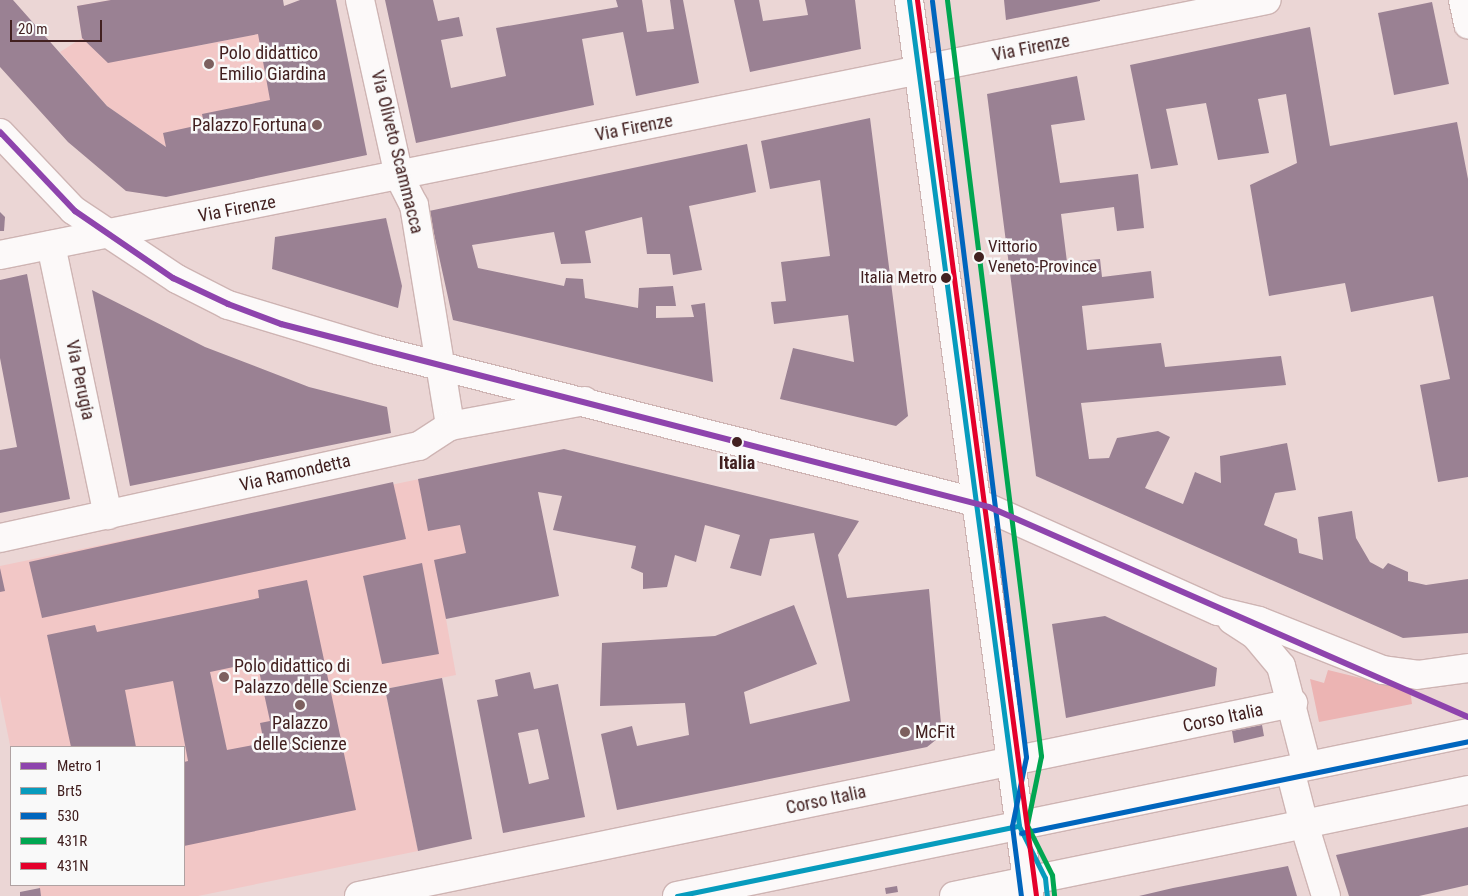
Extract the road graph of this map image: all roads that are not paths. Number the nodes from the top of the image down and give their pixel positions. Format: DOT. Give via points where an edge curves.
graph roads {
  1 [pos="360,0"];
  2 [pos="909,0"];
  3 [pos="1267,0"];
  4 [pos="1463,0"];
  5 [pos="1468,24"];
  6 [pos="918,71"];
  7 [pos="0,134"];
  8 [pos="399,176"];
  9 [pos="109,234"];
  10 [pos="51,245"];
  11 [pos="0,256"];
  12 [pos="438,364"];
  13 [pos="585,401"];
  14 [pos="450,426"];
  15 [pos="975,502"];
  16 [pos="108,515"];
  17 [pos="0,538"];
  18 [pos="1218,611"];
  19 [pos="1468,668"];
  20 [pos="1293,703"];
  21 [pos="1468,733"];
  22 [pos="1010,762"];
  23 [pos="1299,768"];
  24 [pos="1468,790"];
  25 [pos="1304,824"];
  26 [pos="1019,826"];
  27 [pos="431,889"];
  28 [pos="1028,889"];
  29 [pos="359,896"];
  30 [pos="677,896"];
  31 [pos="954,896"];
  32 [pos="1326,896"];
  1 -- 8 [label="street, Via Oliveto Scammacca"];
  2 -- 6 [label="street"];
  3 -- 6 [label="street, Via Firenze"];
  4 -- 5 [label="street"];
  6 -- 8 [label="street, Via Firenze"];
  6 -- 15 [label="street"];
  7 -- 9 [label="street" via="73,210"];
  8 -- 9 [label="street, Via Firenze"];
  8 -- 12 [label="street, Via Oliveto Scammacca" via="414,205"];
  9 -- 10 [label="street, Via Firenze"];
  9 -- 12 [label="street" via="177,279 228,305"];
  10 -- 11 [label="street, Via Firenze"];
  10 -- 16 [label="street, Via Perugia"];
  12 -- 13 [label="street"];
  12 -- 14 [label="street, Via Oliveto Scammacca"];
  13 -- 14 [label="street, Via Ramondetta"];
  13 -- 15 [label="street"];
  14 -- 16 [label="street, Via Ramondetta" via="419,446"];
  15 -- 18 [label="street"];
  15 -- 22 [label="street"];
  16 -- 17 [label="street, Via Ramondetta"];
  18 -- 19 [label="street" via="1259,621 1351,660 1417,675"];
  18 -- 20 [label="street" via="1255,635 1281,666"];
  20 -- 22 [label="street, Corso Italia"];
  20 -- 23 [label="street"];
  21 -- 23 [label="street"];
  22 -- 26 [label="street"];
  22 -- 27 [label="street, Corso Italia"];
  23 -- 25 [label="street"];
  23 -- 26 [label="street"];
  24 -- 25 [label="street"];
  25 -- 28 [label="street"];
  25 -- 32 [label="street"];
  26 -- 28 [label="street"];
  26 -- 30 [label="street"];
  27 -- 29 [label="street, Corso Italia"];
  28 -- 31 [label="street"];
}
